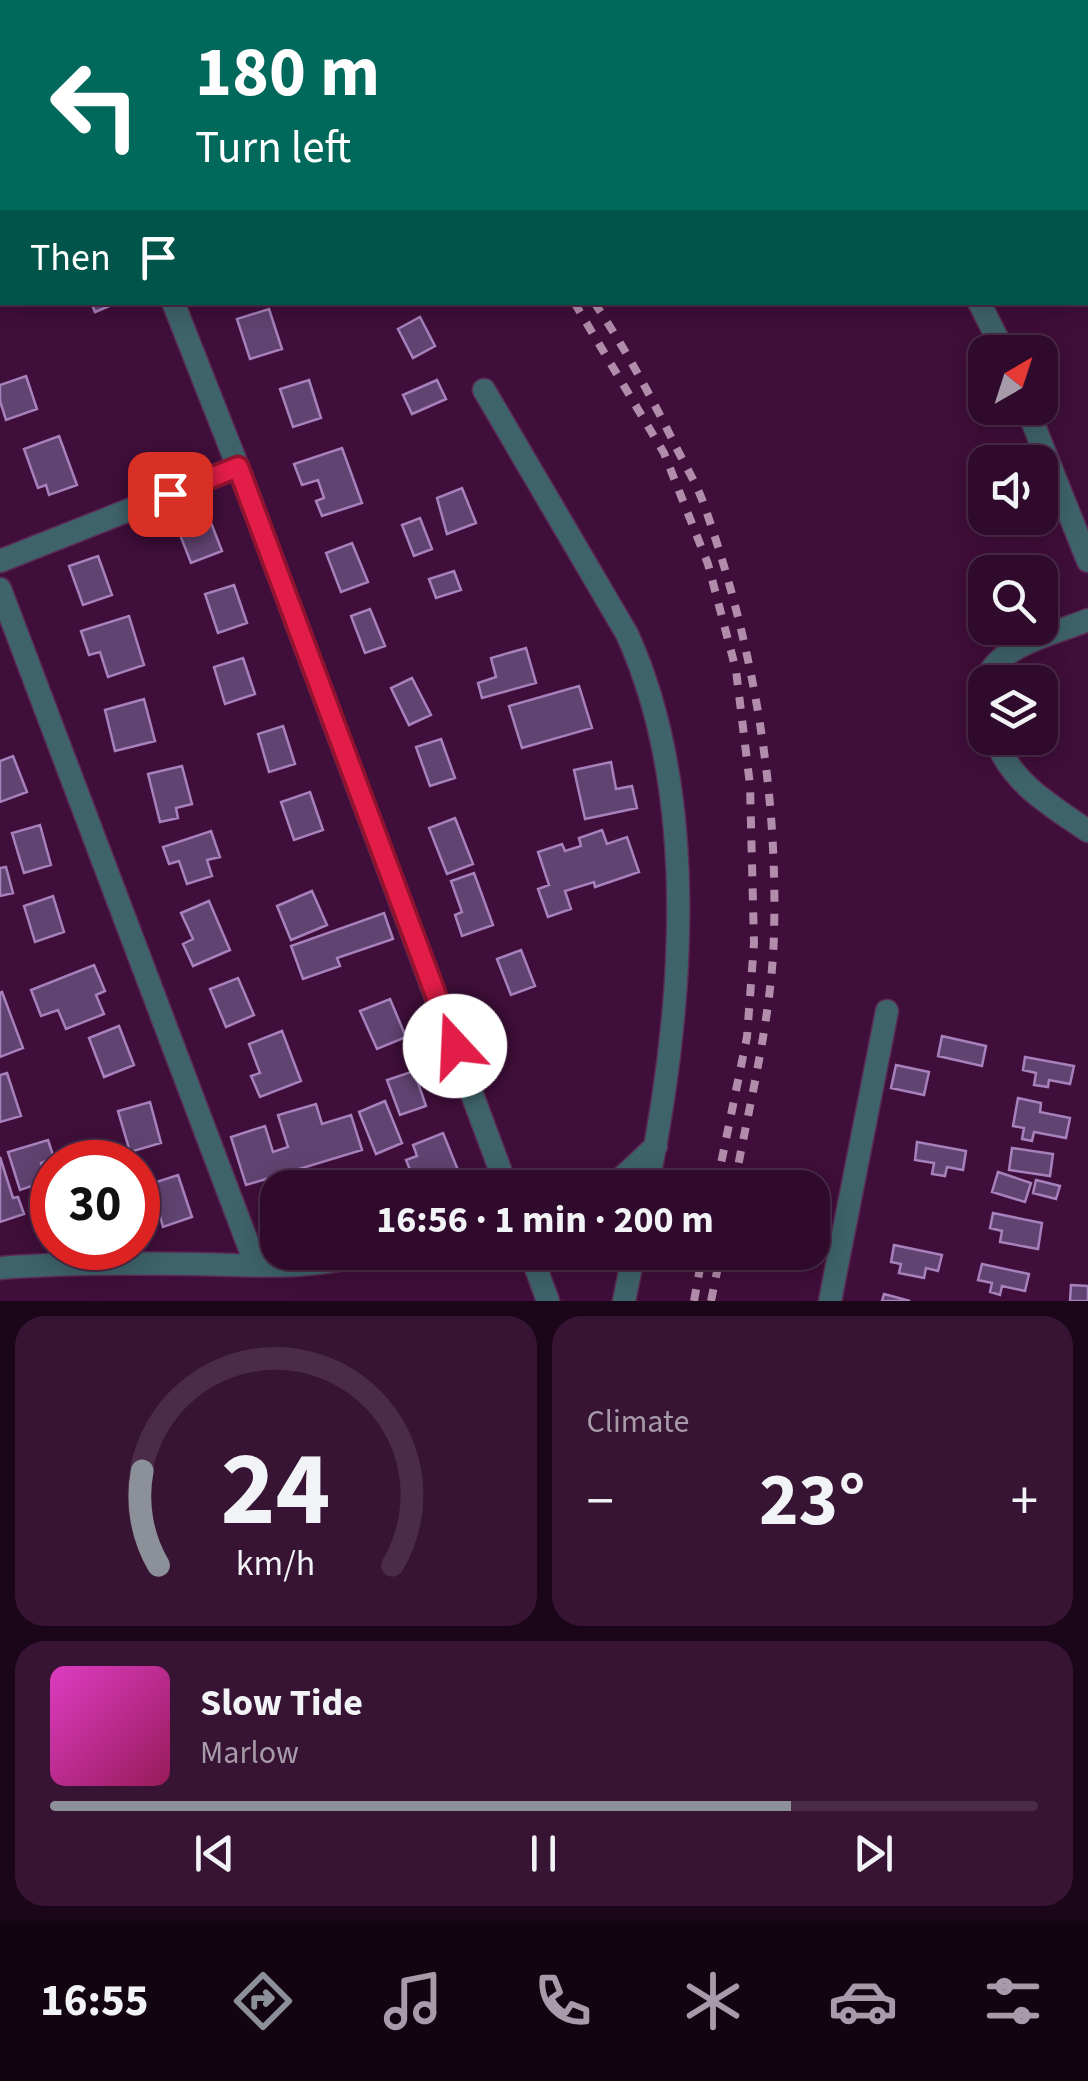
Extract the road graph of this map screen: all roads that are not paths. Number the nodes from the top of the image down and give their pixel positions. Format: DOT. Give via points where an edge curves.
graph roads {
  1 [pos="174,305"];
  2 [pos="980,305"];
  3 [pos="996,335"];
  4 [pos="484,390"];
  5 [pos="1034,425"];
  6 [pos="238,467"];
  7 [pos="1088,561"];
  8 [pos="0,562"];
  9 [pos="0,589"];
  10 [pos="1088,620"];
  11 [pos="992,665"];
  12 [pos="1003,755"];
  13 [pos="1088,831"];
  14 [pos="887,1010"];
  15 [pos="656,1146"];
  16 [pos="500,1170"];
  17 [pos="630,1170"];
  18 [pos="651,1170"];
  19 [pos="256,1264"];
  20 [pos="260,1264"];
  21 [pos="0,1268"];
  22 [pos="537,1270"];
  23 [pos="630,1270"];
  24 [pos="548,1301"];
  25 [pos="624,1301"];
  26 [pos="830,1301"];
  1 -- 6 [label="street"];
  2 -- 3 [label="street"];
  4 -- 15 [label="street" via="627,634 660,726 674,810 677,940 674,1028"];
  5 -- 7 [label="street"];
  6 -- 8 [label="street"];
  6 -- 16 [label="street"];
  9 -- 19 [label="street"];
  10 -- 11 [label="street"];
  12 -- 13 [label="street" via="1011,772 1041,799"];
  14 -- 26 [label="street"];
  15 -- 17 [label="street"];
  15 -- 18 [label="street"];
  19 -- 20 [label="street"];
  19 -- 21 [label="street"];
  22 -- 24 [label="street"];
  23 -- 25 [label="street"];
}
